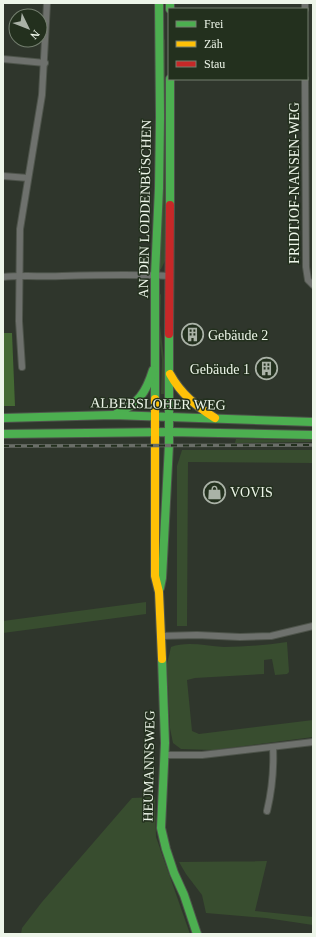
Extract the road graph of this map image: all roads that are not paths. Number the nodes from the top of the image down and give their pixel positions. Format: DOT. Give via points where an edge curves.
graph roads {
  1 [pos="47,3"];
  2 [pos="159,3"];
  3 [pos="3,59"];
  4 [pos="45,63"];
  5 [pos="170,80"];
  6 [pos="305,80"];
  7 [pos="3,176"];
  8 [pos="28,178"];
  9 [pos="19,275"];
  10 [pos="155,275"];
  11 [pos="169,276"];
  12 [pos="3,277"];
  13 [pos="313,285"];
  14 [pos="156,362"];
  15 [pos="22,367"];
  16 [pos="169,372"];
  17 [pos="112,415"];
  18 [pos="155,416"];
  19 [pos="170,417"];
  20 [pos="3,418"];
  21 [pos="215,418"];
  22 [pos="313,422"];
  23 [pos="170,432"];
  24 [pos="154,433"];
  25 [pos="3,434"];
  26 [pos="313,435"];
  27 [pos="159,592"];
  28 [pos="313,626"];
  29 [pos="160,636"];
  30 [pos="313,742"];
  31 [pos="273,747"];
  32 [pos="164,754"];
  33 [pos="267,811"];
  34 [pos="197,934"];
  1 -- 4 [label="street"];
  2 -- 10 [label="main road, AN DEN LODDENBÜSCHEN" via="159,188"];
  3 -- 4 [label="street"];
  4 -- 8 [label="street"];
  5 -- 11 [label="main road, AN DEN LODDENBÜSCHEN"];
  6 -- 13 [label="street, FRIDTJOF-NANSEN-WEG" via="306,267 308,280"];
  7 -- 8 [label="street"];
  8 -- 9 [label="street" via="20,229"];
  9 -- 10 [label="street"];
  9 -- 12 [label="street"];
  9 -- 15 [label="street" via="18,321"];
  10 -- 11 [label="street"];
  10 -- 14 [label="main road, AN DEN LODDENBÜSCHEN"];
  11 -- 16 [label="main road, AN DEN LODDENBÜSCHEN"];
  14 -- 17 [label="main road" via="141,398 124,411"];
  14 -- 18 [label="main road, AN DEN LODDENBÜSCHEN"];
  16 -- 19 [label="main road, AN DEN LODDENBÜSCHEN"];
  16 -- 21 [label="main road" via="185,397"];
  17 -- 18 [label="main road, ALBERSLOHER WEG"];
  17 -- 20 [label="main road, ALBERSLOHER WEG"];
  18 -- 19 [label="main road, ALBERSLOHER WEG"];
  18 -- 24 [label="main road, AN DEN LODDENBÜSCHEN"];
  19 -- 21 [label="main road, ALBERSLOHER WEG"];
  19 -- 23 [label="main road, AN DEN LODDENBÜSCHEN"];
  21 -- 22 [label="main road, ALBERSLOHER WEG"];
  23 -- 24 [label="main road, ALBERSLOHER WEG"];
  23 -- 26 [label="main road, ALBERSLOHER WEG"];
  23 -- 27 [label="main road, HEUMANNSWEG" via="162,578"];
  24 -- 25 [label="main road, ALBERSLOHER WEG"];
  24 -- 27 [label="main road, HEUMANNSWEG" via="155,576"];
  27 -- 29 [label="main road, HEUMANNSWEG"];
  28 -- 29 [label="street" via="271,636"];
  29 -- 32 [label="main road, HEUMANNSWEG"];
  30 -- 31 [label="street"];
  31 -- 32 [label="street" via="202,755"];
  31 -- 33 [label="street" via="272,784"];
  32 -- 34 [label="main road, HEUMANNSWEG" via="161,828 174,873"];
}
